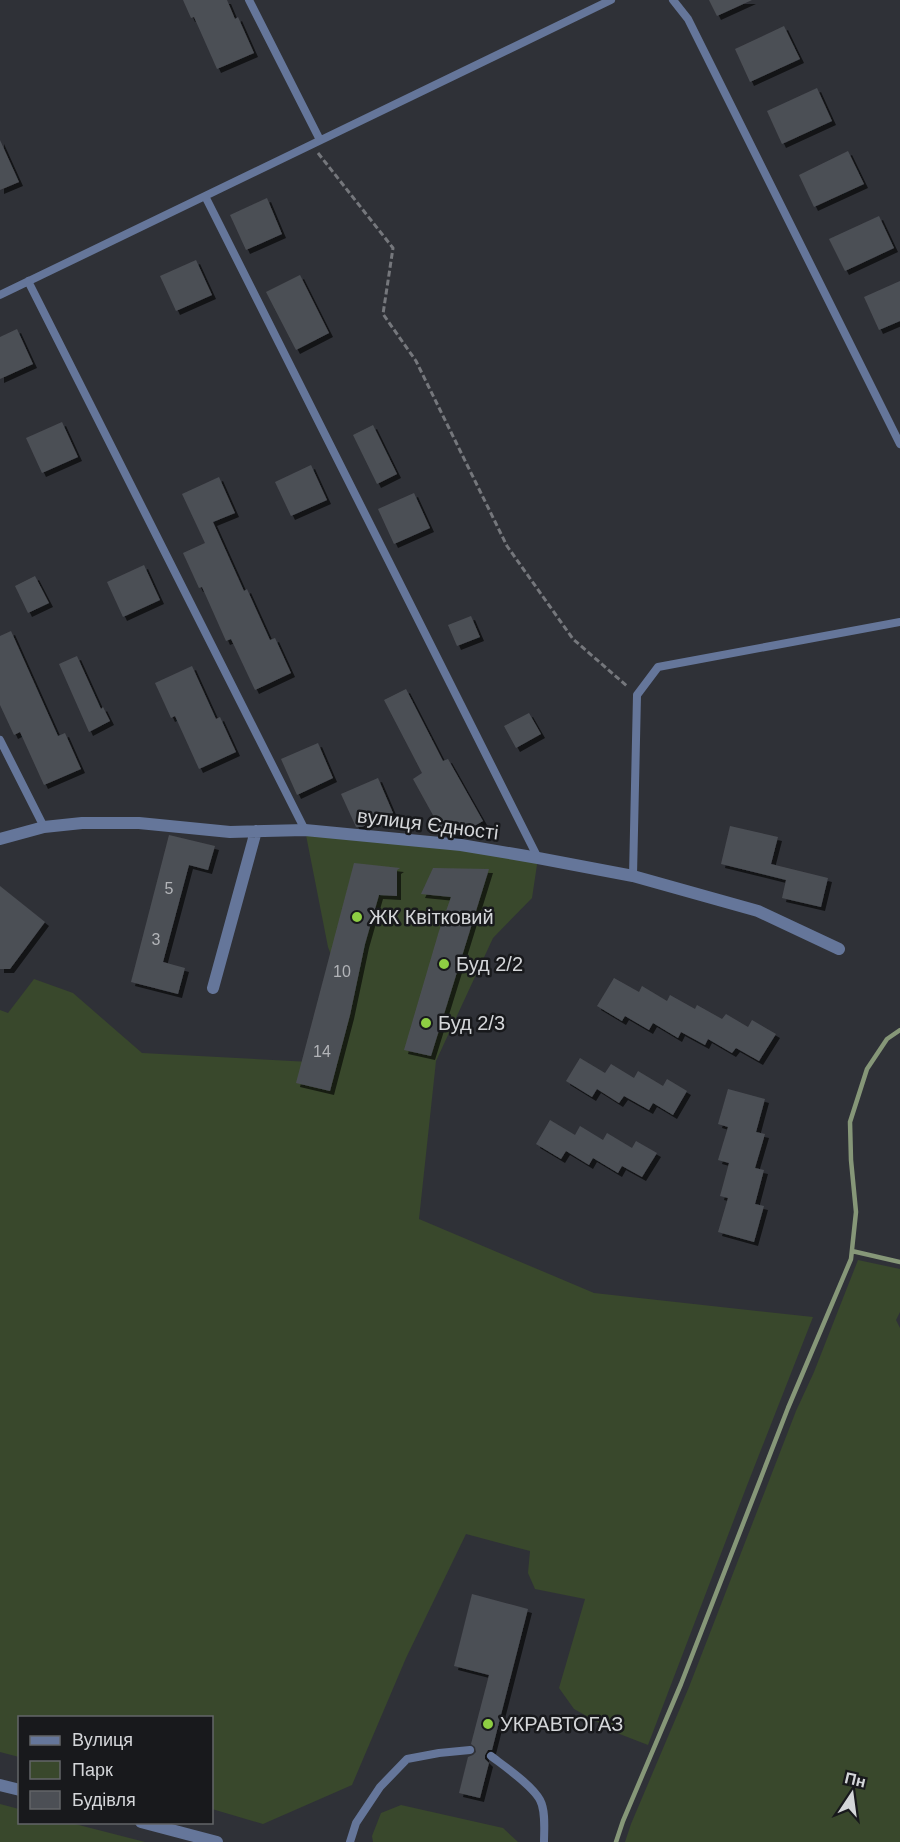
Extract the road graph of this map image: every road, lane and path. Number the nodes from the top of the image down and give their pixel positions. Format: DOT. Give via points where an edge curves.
graph roads {
  1 [pos="249,0"];
  2 [pos="611,0"];
  3 [pos="673,0"];
  4 [pos="320,140"];
  5 [pos="311,145"];
  6 [pos="205,196"];
  7 [pos="28,281"];
  8 [pos="0,295"];
  9 [pos="900,444"];
  10 [pos="900,622"];
  11 [pos="637,695"];
  12 [pos="0,740"];
  13 [pos="44,827"];
  14 [pos="305,830"];
  15 [pos="256,831"];
  16 [pos="0,839"];
  17 [pos="538,858"];
  18 [pos="633,876"];
  19 [pos="838,949"];
  20 [pos="213,988"];
  21 [pos="470,1750"];
  22 [pos="491,1756"];
  23 [pos="0,1785"];
  24 [pos="18,1790"];
  25 [pos="149,1824"];
  26 [pos="217,1842"];
  27 [pos="350,1842"];
  28 [pos="544,1842"];
  1 -- 4 [label="lane"];
  2 -- 4 [label="lane"];
  3 -- 9 [label="lane" via="688,20"];
  4 -- 5 [label="lane"];
  5 -- 6 [label="lane"];
  5 -- 11 [label="path" via="393,248 383,314 416,360 507,546 573,639"];
  6 -- 7 [label="lane"];
  6 -- 17 [label="lane"];
  7 -- 8 [label="lane"];
  7 -- 14 [label="lane"];
  10 -- 11 [label="lane" via="658,667"];
  11 -- 18 [label="lane"];
  12 -- 13 [label="lane"];
  13 -- 15 [label="street, вулиця Єдності" via="139,823"];
  13 -- 16 [label="street, вулиця Єдності"];
  14 -- 15 [label="street, вулиця Єдності"];
  14 -- 17 [label="street, вулиця Єдності" via="461,845"];
  15 -- 20 [label="street"];
  17 -- 18 [label="street, вулиця Єдності"];
  18 -- 19 [label="street, вулиця Єдності" via="758,911"];
  21 -- 27 [label="lane" via="407,1759 380,1787 356,1823"];
  22 -- 28 [label="lane" via="540,1801"];
  23 -- 24 [label="street"];
  25 -- 26 [label="street"];
}
